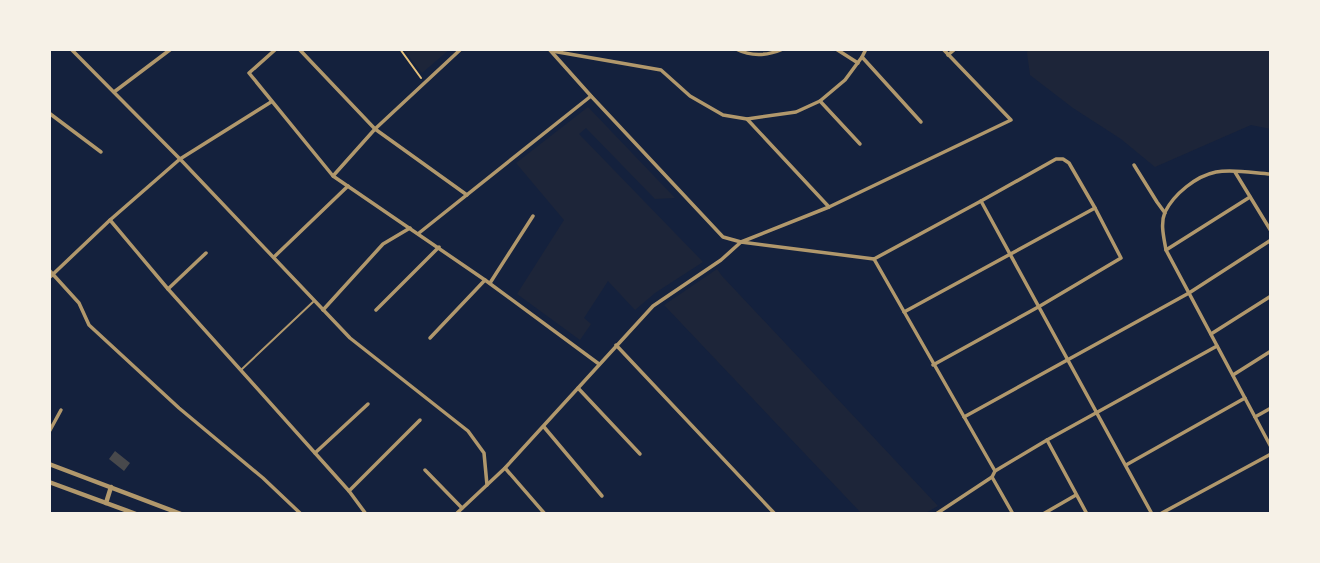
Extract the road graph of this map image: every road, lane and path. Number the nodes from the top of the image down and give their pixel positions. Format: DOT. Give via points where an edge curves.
graph roads {
  1 [pos="71,49"];
  2 [pos="171,49"];
  3 [pos="276,49"];
  4 [pos="299,49"];
  5 [pos="400,49"];
  6 [pos="461,49"];
  7 [pos="736,49"];
  8 [pos="783,49"];
  9 [pos="836,49"];
  10 [pos="866,49"];
  11 [pos="943,49"];
  12 [pos="955,49"];
  13 [pos="549,50"];
  14 [pos="948,55"];
  15 [pos="862,57"];
  16 [pos="858,63"];
  17 [pos="424,82"];
  18 [pos="114,92"];
  19 [pos="591,96"];
  20 [pos="272,101"];
  21 [pos="820,102"];
  22 [pos="49,113"];
  23 [pos="747,119"];
  24 [pos="921,122"];
  25 [pos="374,129"];
  26 [pos="860,144"];
  27 [pos="101,152"];
  28 [pos="180,159"];
  29 [pos="1134,165"];
  30 [pos="1235,172"];
  31 [pos="1271,174"];
  32 [pos="332,176"];
  33 [pos="348,186"];
  34 [pos="467,195"];
  35 [pos="1250,197"];
  36 [pos="981,201"];
  37 [pos="829,207"];
  38 [pos="1095,208"];
  39 [pos="1165,213"];
  40 [pos="533,215"];
  41 [pos="110,220"];
  42 [pos="411,228"];
  43 [pos="1271,231"];
  44 [pos="419,233"];
  45 [pos="1271,240"];
  46 [pos="741,243"];
  47 [pos="439,247"];
  48 [pos="1166,250"];
  49 [pos="206,253"];
  50 [pos="1010,255"];
  51 [pos="273,258"];
  52 [pos="874,259"];
  53 [pos="51,272"];
  54 [pos="49,278"];
  55 [pos="487,282"];
  56 [pos="168,289"];
  57 [pos="1189,293"];
  58 [pos="1271,296"];
  59 [pos="314,301"];
  60 [pos="1040,306"];
  61 [pos="323,310"];
  62 [pos="376,310"];
  63 [pos="904,312"];
  64 [pos="1210,334"];
  65 [pos="430,338"];
  66 [pos="616,345"];
  67 [pos="1217,346"];
  68 [pos="1271,351"];
  69 [pos="1069,360"];
  70 [pos="599,363"];
  71 [pos="933,365"];
  72 [pos="241,370"];
  73 [pos="1233,375"];
  74 [pos="578,388"];
  75 [pos="1245,398"];
  76 [pos="368,404"];
  77 [pos="1271,408"];
  78 [pos="61,410"];
  79 [pos="1098,412"];
  80 [pos="964,417"];
  81 [pos="1255,417"];
  82 [pos="420,420"];
  83 [pos="544,427"];
  84 [pos="49,432"];
  85 [pos="1047,440"];
  86 [pos="1271,446"];
  87 [pos="315,453"];
  88 [pos="640,454"];
  89 [pos="1271,454"];
  90 [pos="49,464"];
  91 [pos="1126,465"];
  92 [pos="505,468"];
  93 [pos="425,470"];
  94 [pos="995,471"];
  95 [pos="992,477"];
  96 [pos="49,482"];
  97 [pos="487,485"];
  98 [pos="111,487"];
  99 [pos="349,491"];
  100 [pos="1076,495"];
  101 [pos="602,496"];
  102 [pos="106,503"];
  103 [pos="462,508"];
  104 [pos="177,513"];
  105 [pos="136,514"];
  106 [pos="301,514"];
  107 [pos="366,514"];
  108 [pos="456,514"];
  109 [pos="545,514"];
  110 [pos="775,514"];
  111 [pos="936,514"];
  112 [pos="1013,514"];
  113 [pos="1043,514"];
  114 [pos="1087,514"];
  115 [pos="1152,514"];
  116 [pos="1160,514"];
  1 -- 18 [label="street"];
  2 -- 18 [label="street"];
  3 -- 20 [label="street" via="249,73"];
  4 -- 25 [label="street"];
  5 -- 17 [label="path"];
  6 -- 17 [label="street"];
  7 -- 8 [label="street" via="769,55"];
  9 -- 16 [label="street"];
  10 -- 15 [label="street"];
  11 -- 14 [label="street"];
  12 -- 14 [label="street"];
  13 -- 19 [label="street"];
  13 -- 23 [label="street" via="661,70 690,96 723,115"];
  14 -- 37 [label="street" via="1011,120"];
  15 -- 16 [label="street"];
  15 -- 24 [label="street"];
  16 -- 21 [label="street"];
  17 -- 25 [label="street"];
  18 -- 28 [label="street"];
  19 -- 34 [label="street"];
  19 -- 46 [label="street" via="723,237"];
  20 -- 28 [label="street"];
  20 -- 32 [label="street"];
  21 -- 23 [label="street" via="796,112"];
  21 -- 26 [label="street"];
  22 -- 27 [label="street"];
  23 -- 37 [label="street"];
  25 -- 32 [label="street"];
  25 -- 34 [label="street"];
  28 -- 41 [label="street"];
  28 -- 51 [label="street"];
  29 -- 39 [label="street"];
  30 -- 31 [label="street"];
  30 -- 35 [label="street"];
  30 -- 39 [label="street" via="1216,172 1195,181 1178,194"];
  32 -- 33 [label="street"];
  33 -- 42 [label="street"];
  33 -- 51 [label="street"];
  34 -- 44 [label="street"];
  35 -- 43 [label="street"];
  35 -- 48 [label="street"];
  36 -- 38 [label="street" via="1063,159"];
  36 -- 50 [label="street"];
  36 -- 52 [label="street"];
  37 -- 46 [label="street"];
  38 -- 50 [label="street"];
  38 -- 60 [label="street" via="1121,258"];
  39 -- 48 [label="street"];
  40 -- 55 [label="street"];
  41 -- 53 [label="street"];
  41 -- 56 [label="street"];
  42 -- 44 [label="street"];
  42 -- 61 [label="street" via="383,244"];
  44 -- 47 [label="street"];
  45 -- 57 [label="street"];
  46 -- 52 [label="street"];
  46 -- 66 [label="street" via="653,306"];
  47 -- 55 [label="street"];
  47 -- 62 [label="street"];
  48 -- 57 [label="street"];
  49 -- 56 [label="street"];
  50 -- 60 [label="street"];
  50 -- 63 [label="street"];
  51 -- 59 [label="street"];
  52 -- 63 [label="street"];
  53 -- 54 [label="street"];
  53 -- 106 [label="street" via="79,303 89,325"];
  55 -- 65 [label="street"];
  55 -- 70 [label="street"];
  56 -- 72 [label="street"];
  57 -- 64 [label="street"];
  57 -- 69 [label="street"];
  58 -- 64 [label="street"];
  59 -- 61 [label="street"];
  59 -- 72 [label="lane"];
  60 -- 69 [label="street"];
  60 -- 71 [label="street"];
  61 -- 97 [label="street" via="350,338 468,431 484,453"];
  63 -- 71 [label="street"];
  64 -- 67 [label="street"];
  66 -- 70 [label="street"];
  66 -- 110 [label="street"];
  67 -- 73 [label="street"];
  67 -- 79 [label="street"];
  68 -- 73 [label="street"];
  69 -- 79 [label="street"];
  69 -- 80 [label="street"];
  70 -- 74 [label="street"];
  71 -- 80 [label="street"];
  72 -- 87 [label="street"];
  73 -- 75 [label="street"];
  74 -- 83 [label="street"];
  74 -- 88 [label="street"];
  75 -- 81 [label="street"];
  75 -- 91 [label="street"];
  76 -- 87 [label="street"];
  77 -- 81 [label="street"];
  78 -- 84 [label="street"];
  79 -- 85 [label="street"];
  79 -- 91 [label="street"];
  80 -- 94 [label="street"];
  81 -- 86 [label="street"];
  82 -- 99 [label="street"];
  83 -- 92 [label="street"];
  83 -- 101 [label="street"];
  85 -- 94 [label="street"];
  85 -- 100 [label="street"];
  87 -- 99 [label="street"];
  89 -- 116 [label="street"];
  90 -- 98 [label="street"];
  91 -- 115 [label="street"];
  92 -- 97 [label="street"];
  92 -- 109 [label="street"];
  93 -- 103 [label="street"];
  94 -- 95 [label="street"];
  95 -- 111 [label="street"];
  95 -- 112 [label="street"];
  96 -- 102 [label="street"];
  97 -- 103 [label="street"];
  98 -- 102 [label="street"];
  98 -- 104 [label="street"];
  99 -- 107 [label="street"];
  100 -- 113 [label="street"];
  100 -- 114 [label="street"];
  102 -- 105 [label="street"];
  103 -- 108 [label="street"];
}
